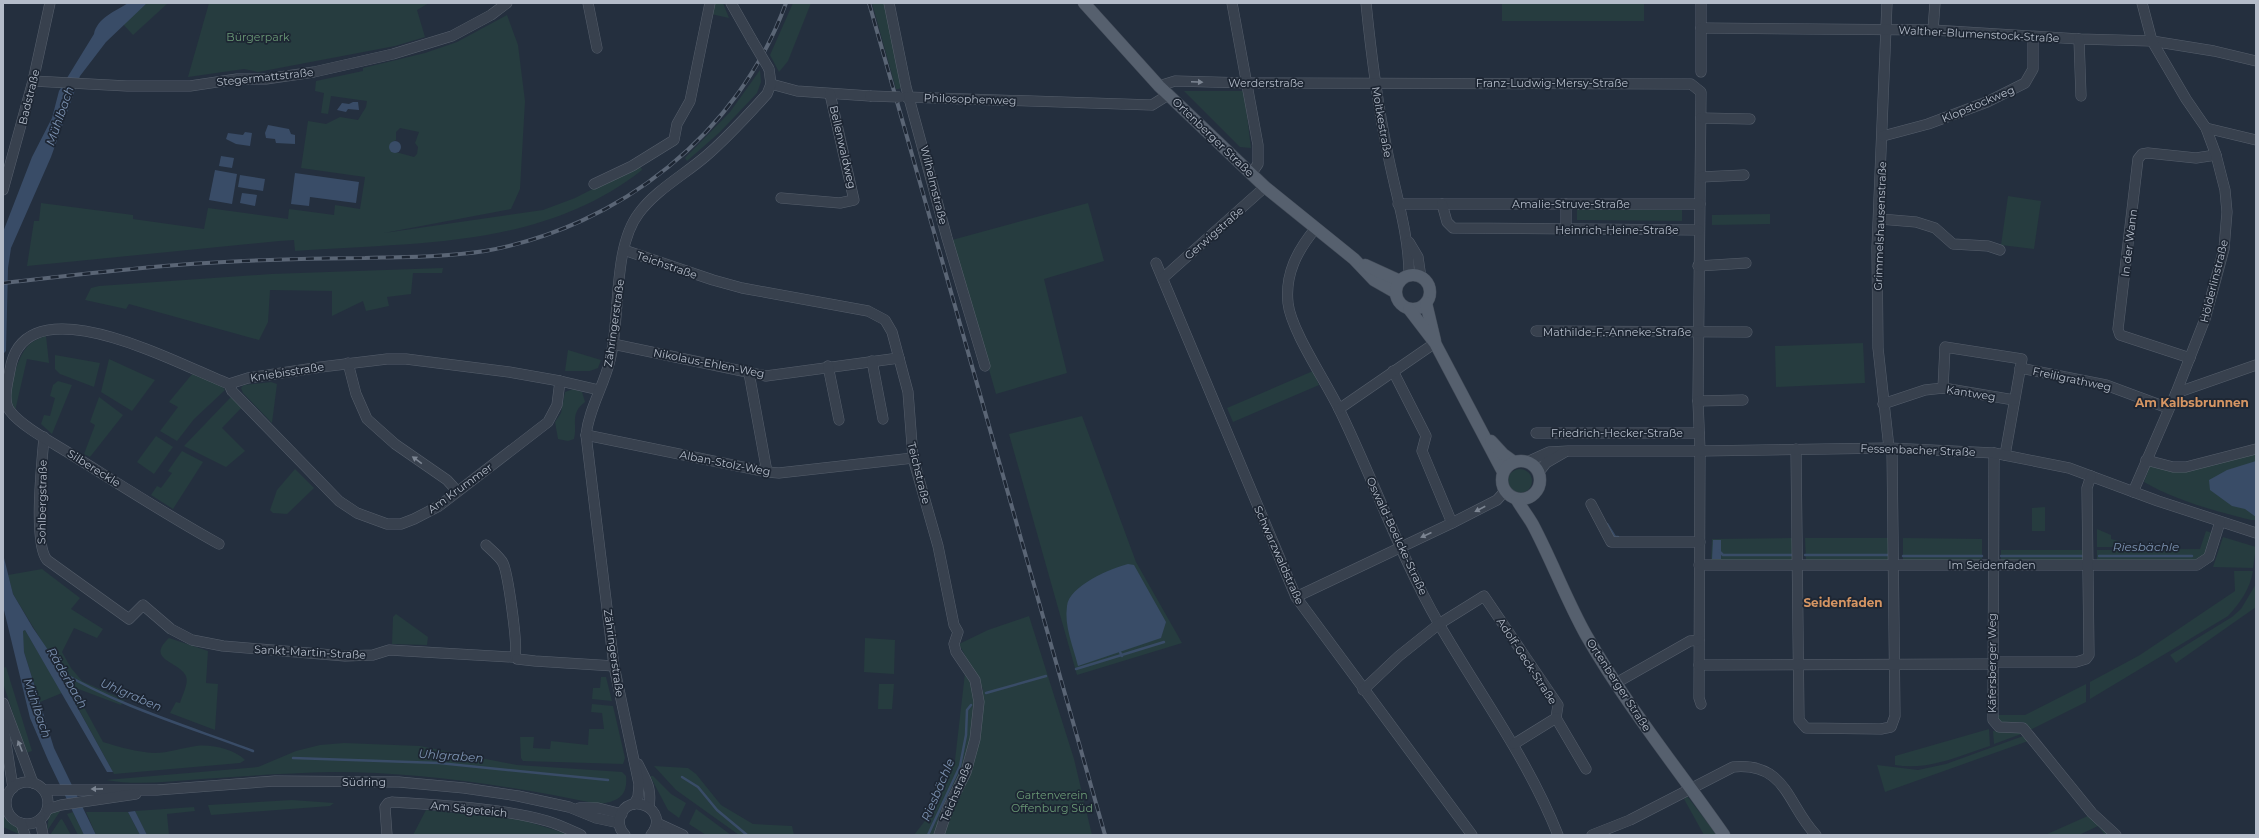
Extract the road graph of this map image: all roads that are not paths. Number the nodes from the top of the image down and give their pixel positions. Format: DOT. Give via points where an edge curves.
graph roads {
  1 [pos="50,3"];
  2 [pos="507,3"];
  3 [pos="588,3"];
  4 [pos="710,3"];
  5 [pos="731,3"];
  6 [pos="889,3"];
  7 [pos="1084,3"];
  8 [pos="1232,3"];
  9 [pos="1366,3"];
  10 [pos="1701,3"];
  11 [pos="1888,3"];
  12 [pos="1934,3"];
  13 [pos="2142,3"];
  14 [pos="1701,28"];
  15 [pos="1887,29"];
  16 [pos="1932,30"];
  17 [pos="2033,37"];
  18 [pos="2079,39"];
  19 [pos="2152,41"];
  20 [pos="597,48"];
  21 [pos="2256,61"];
  22 [pos="1701,72"];
  23 [pos="34,81"];
  24 [pos="1248,83"];
  25 [pos="1374,83"];
  26 [pos="771,84"];
  27 [pos="1159,86"];
  28 [pos="830,94"];
  29 [pos="1168,95"];
  30 [pos="2081,96"];
  31 [pos="906,97"];
  32 [pos="1701,118"];
  33 [pos="1750,119"];
  34 [pos="2206,128"];
  35 [pos="1883,136"];
  36 [pos="2256,140"];
  37 [pos="2216,155"];
  38 [pos="1251,174"];
  39 [pos="1744,175"];
  40 [pos="1701,177"];
  41 [pos="594,184"];
  42 [pos="1265,187"];
  43 [pos="3,190"];
  44 [pos="781,198"];
  45 [pos="1398,204"];
  46 [pos="1442,204"];
  47 [pos="1566,204"];
  48 [pos="1700,204"];
  49 [pos="1880,219"];
  50 [pos="1315,229"];
  51 [pos="1566,230"];
  52 [pos="1699,230"];
  53 [pos="1408,239"];
  54 [pos="624,250"];
  55 [pos="2000,250"];
  56 [pos="1156,263"];
  57 [pos="1746,263"];
  58 [pos="1698,266"];
  59 [pos="1163,278"];
  60 [pos="1421,278"];
  61 [pos="1401,283"];
  62 [pos="1426,303"];
  63 [pos="1409,309"];
  64 [pos="1536,331"];
  65 [pos="1698,332"];
  66 [pos="1747,332"];
  67 [pos="1435,343"];
  68 [pos="613,344"];
  69 [pos="899,358"];
  70 [pos="2190,358"];
  71 [pos="872,361"];
  72 [pos="348,363"];
  73 [pos="2021,364"];
  74 [pos="2256,365"];
  75 [pos="6,366"];
  76 [pos="828,366"];
  77 [pos="986,366"];
  78 [pos="1393,371"];
  79 [pos="749,372"];
  80 [pos="560,381"];
  81 [pos="229,384"];
  82 [pos="1943,388"];
  83 [pos="599,390"];
  84 [pos="2176,393"];
  85 [pos="1743,400"];
  86 [pos="2014,400"];
  87 [pos="1698,401"];
  88 [pos="1883,404"];
  89 [pos="2168,408"];
  90 [pos="1339,409"];
  91 [pos="883,419"];
  92 [pos="839,420"];
  93 [pos="1484,432"];
  94 [pos="1536,433"];
  95 [pos="1699,433"];
  96 [pos="586,435"];
  97 [pos="44,437"];
  98 [pos="1890,448"];
  99 [pos="1796,449"];
  100 [pos="2256,449"];
  101 [pos="1568,451"];
  102 [pos="1700,451"];
  103 [pos="1994,453"];
  104 [pos="2005,455"];
  105 [pos="913,458"];
  106 [pos="2146,460"];
  107 [pos="1514,462"];
  108 [pos="1527,462"];
  109 [pos="767,472"];
  110 [pos="1503,472"];
  111 [pos="1539,472"];
  112 [pos="2091,476"];
  113 [pos="457,491"];
  114 [pos="1504,491"];
  115 [pos="2133,492"];
  116 [pos="1533,496"];
  117 [pos="1517,500"];
  118 [pos="1591,504"];
  119 [pos="2220,522"];
  120 [pos="1452,523"];
  121 [pos="1532,524"];
  122 [pos="2256,533"];
  123 [pos="1700,542"];
  124 [pos="219,544"];
  125 [pos="486,545"];
  126 [pos="1400,546"];
  127 [pos="1699,565"];
  128 [pos="1797,565"];
  129 [pos="1894,565"];
  130 [pos="2089,565"];
  131 [pos="1992,566"];
  132 [pos="1296,596"];
  133 [pos="143,605"];
  134 [pos="1439,624"];
  135 [pos="1699,640"];
  136 [pos="515,657"];
  137 [pos="1993,663"];
  138 [pos="1797,664"];
  139 [pos="1894,664"];
  140 [pos="1699,665"];
  141 [pos="614,666"];
  142 [pos="1616,683"];
  143 [pos="1363,690"];
  144 [pos="3,703"];
  145 [pos="1702,704"];
  146 [pos="1556,718"];
  147 [pos="3,724"];
  148 [pos="1514,744"];
  149 [pos="634,754"];
  150 [pos="1586,769"];
  151 [pos="33,783"];
  152 [pos="13,788"];
  153 [pos="1691,788"];
  154 [pos="44,790"];
  155 [pos="157,790"];
  156 [pos="5,798"];
  157 [pos="634,804"];
  158 [pos="648,807"];
  159 [pos="48,809"];
  160 [pos="7,815"];
  161 [pos="620,818"];
  162 [pos="40,820"];
  163 [pos="21,823"];
  164 [pos="654,830"];
  165 [pos="25,835"];
  166 [pos="43,835"];
  167 [pos="387,835"];
  168 [pos="581,835"];
  169 [pos="625,835"];
  170 [pos="666,835"];
  171 [pos="683,835"];
  172 [pos="939,835"];
  173 [pos="1472,835"];
  174 [pos="1558,835"];
  175 [pos="1592,835"];
  176 [pos="1724,835"];
  177 [pos="1816,835"];
  178 [pos="2116,835"];
  1 -- 23 [label="street, Badstraße"];
  2 -- 23 [label="street, Stegermattstraße" via="452,36 393,54 314,72 190,86"];
  3 -- 20 [label="street"];
  4 -- 41 [label="street" via="690,101 677,124 674,140 632,166"];
  5 -- 26 [label="street, bridge" via="770,69"];
  6 -- 31 [label="street, Wilhelmstraße"];
  7 -- 27 [label="main road, Ortenberger Straße"];
  8 -- 24 [label="street"];
  9 -- 25 [label="street, Moltkestraße"];
  10 -- 14 [label="street"];
  11 -- 15 [label="street, Grimmelshausenstraße"];
  12 -- 16 [label="street"];
  13 -- 19 [label="street, Hölderlinstraße"];
  14 -- 15 [label="street, Walther-Blumenstock-Straße"];
  14 -- 22 [label="street"];
  15 -- 16 [label="street, Walther-Blumenstock-Straße"];
  15 -- 35 [label="street, Grimmelshausenstraße"];
  16 -- 17 [label="street, Walther-Blumenstock-Straße"];
  17 -- 18 [label="street, Walther-Blumenstock-Straße"];
  17 -- 35 [label="street, Klopstockweg" via="2033,69 2025,84 1987,102 1928,124"];
  18 -- 19 [label="street, Walther-Blumenstock-Straße"];
  18 -- 30 [label="street"];
  19 -- 21 [label="street, Walther-Blumenstock-Straße"];
  19 -- 34 [label="street, Hölderlinstraße" via="2184,97"];
  23 -- 43 [label="street, Badstraße"];
  24 -- 25 [label="street, Werderstraße"];
  27 -- 24 [label="street, Werderstraße, one-way" via="1175,81"];
  24 -- 38 [label="street" via="1259,155 1258,164"];
  25 -- 32 [label="street, Franz-Ludwig-Mersy-Straße" via="1691,84 1701,92"];
  25 -- 45 [label="street, Moltkestraße"];
  26 -- 28 [label="street, Philosophenweg" via="797,91"];
  26 -- 54 [label="street, Zähringerstraße" via="759,103 707,155 648,202 638,214"];
  27 -- 29 [label="main road, Ortenberger Straße"];
  28 -- 31 [label="street, Philosophenweg, bridge"];
  28 -- 44 [label="street, Bellenwaldweg" via="854,200 840,203"];
  29 -- 31 [label="street, Philosophenweg" via="1152,105"];
  29 -- 38 [label="main road, Ortenberger Straße"];
  31 -- 77 [label="street, Wilhelmstraße"];
  32 -- 33 [label="street"];
  32 -- 40 [label="street, Franz-Ludwig-Mersy-Straße"];
  34 -- 36 [label="street"];
  34 -- 37 [label="street, Hölderlinstraße"];
  35 -- 49 [label="street, Grimmelshausenstraße"];
  37 -- 70 [label="street, Hölderlinstraße" via="2227,212 2224,249 2205,319"];
  37 -- 70 [label="street, In der Wann" via="2196,158 2148,153 2142,154 2138,159 2118,329 2120,335"];
  38 -- 42 [label="main road, Ortenberger Straße"];
  39 -- 40 [label="street"];
  40 -- 48 [label="street, Franz-Ludwig-Mersy-Straße"];
  42 -- 50 [label="main road, Ortenberger Straße"];
  42 -- 59 [label="street, Gerwigstraße"];
  45 -- 46 [label="street, Amalie-Struve-Straße"];
  45 -- 53 [label="street, Moltkestraße"];
  46 -- 47 [label="street, Amalie-Struve-Straße"];
  46 -- 51 [label="street, Heinrich-Heine-Straße" via="1447,222 1453,228"];
  47 -- 48 [label="street, Amalie-Struve-Straße"];
  47 -- 51 [label="street"];
  48 -- 52 [label="street, Franz-Ludwig-Mersy-Straße"];
  49 -- 55 [label="street" via="1916,222 1935,228 1953,244 1988,246"];
  49 -- 88 [label="street, Grimmelshausenstraße" via="1878,348"];
  50 -- 61 [label="main road, Ortenberger Straße" via="1354,259"];
  50 -- 90 [label="street, Oswald-Boelcke-Straße" via="1303,243 1290,270 1288,304 1294,324"];
  51 -- 52 [label="street, Heinrich-Heine-Straße"];
  52 -- 58 [label="street, Franz-Ludwig-Mersy-Straße"];
  53 -- 60 [label="street, Moltkestraße" via="1418,258"];
  53 -- 61 [label="street, Moltkestraße"];
  54 -- 68 [label="street, Zähringerstraße"];
  54 -- 69 [label="street, Teichstraße" via="742,288 868,310 885,320 892,332"];
  56 -- 59 [label="street, Schwarzwaldstraße"];
  57 -- 58 [label="street"];
  58 -- 65 [label="street, Franz-Ludwig-Mersy-Straße"];
  59 -- 132 [label="street, Schwarzwaldstraße"];
  60 -- 61 [label="main road"];
  60 -- 62 [label="main road" via="1430,290"];
  61 -- 63 [label="main road" via="1399,303"];
  62 -- 63 [label="main road" via="1418,308"];
  62 -- 67 [label="main road"];
  63 -- 67 [label="main road"];
  64 -- 65 [label="street, Mathilde-F.-Anneke-Straße"];
  65 -- 66 [label="street"];
  65 -- 87 [label="street, Franz-Ludwig-Mersy-Straße"];
  67 -- 78 [label="street"];
  67 -- 93 [label="main road"];
  68 -- 79 [label="street, Nikolaus-Ehlen-Weg"];
  68 -- 83 [label="street, Zähringerstraße"];
  69 -- 71 [label="street, Nikolaus-Ehlen-Weg"];
  69 -- 105 [label="street, Teichstraße" via="908,392"];
  70 -- 84 [label="street, Hölderlinstraße"];
  71 -- 76 [label="street, Nikolaus-Ehlen-Weg"];
  71 -- 91 [label="street"];
  72 -- 80 [label="street, Kniebisstraße" via="406,359 456,364"];
  72 -- 81 [label="street, Kniebisstraße" via="248,378"];
  113 -- 72 [label="street, one-way" via="449,482 395,444 366,419"];
  73 -- 82 [label="street, Freiligrathweg" via="1945,347"];
  73 -- 86 [label="street"];
  73 -- 89 [label="street, Freiligrathweg" via="2106,385"];
  74 -- 84 [label="street"];
  75 -- 81 [label="street" via="22,341 49,330 69,330 120,338"];
  75 -- 97 [label="street, Silbereckle" via="8,408 11,413"];
  76 -- 79 [label="street, Nikolaus-Ehlen-Weg" via="766,376"];
  76 -- 92 [label="street"];
  78 -- 90 [label="street"];
  78 -- 120 [label="street" via="1426,436 1422,451"];
  79 -- 109 [label="street"];
  80 -- 83 [label="street, Kniebisstraße"];
  80 -- 113 [label="street, Am Krummer" via="557,405 548,422"];
  81 -- 113 [label="street, Am Krummer" via="232,391 339,501 364,516 387,524 401,524 439,506"];
  82 -- 86 [label="street, Kantweg"];
  82 -- 88 [label="street, Kantweg" via="1926,390"];
  83 -- 96 [label="street, Zähringerstraße"];
  84 -- 89 [label="street, Hölderlinstraße"];
  85 -- 87 [label="street"];
  86 -- 104 [label="street"];
  87 -- 95 [label="street, Franz-Ludwig-Mersy-Straße"];
  88 -- 98 [label="street, Grimmelshausenstraße"];
  89 -- 106 [label="street, Hölderlinstraße"];
  90 -- 126 [label="street, Oswald-Boelcke-Straße"];
  93 -- 107 [label="main road" via="1503,454"];
  93 -- 110 [label="main road" via="1496,462"];
  94 -- 95 [label="street, Friedrich-Hecker-Straße"];
  95 -- 102 [label="street, Franz-Ludwig-Mersy-Straße"];
  96 -- 109 [label="street, Alban-Stolz-Weg"];
  96 -- 141 [label="street, Zähringerstraße"];
  97 -- 124 [label="street, Silbereckle"];
  97 -- 133 [label="street, Sohlbergstraße" via="40,532 42,555 129,619"];
  98 -- 99 [label="street, Fessenbacher Straße"];
  98 -- 103 [label="street, Fessenbacher Straße"];
  98 -- 129 [label="street"];
  99 -- 102 [label="street, Fessenbacher Straße"];
  99 -- 128 [label="street"];
  100 -- 106 [label="street" via="2186,467 2172,467"];
  101 -- 102 [label="street, Fessenbacher Straße"];
  101 -- 108 [label="street, Fessenbacher Straße" via="1549,452"];
  101 -- 111 [label="street, Fessenbacher Straße" via="1546,463"];
  102 -- 123 [label="street, Franz-Ludwig-Mersy-Straße"];
  103 -- 104 [label="street, Fessenbacher Straße"];
  103 -- 131 [label="street, Käfersberger Weg"];
  104 -- 112 [label="street, Fessenbacher Straße"];
  105 -- 109 [label="street, Alban-Stolz-Weg" via="779,473"];
  105 -- 172 [label="street, Teichstraße" via="938,546 954,625 958,632 954,644 956,652 975,680 979,702 975,739 966,772 948,808"];
  106 -- 115 [label="street, Hölderlinstraße"];
  107 -- 108 [label="main road"];
  107 -- 110 [label="main road"];
  108 -- 111 [label="main road"];
  110 -- 114 [label="main road"];
  111 -- 116 [label="main road" via="1540,487"];
  112 -- 115 [label="street, Fessenbacher Straße"];
  112 -- 130 [label="street" via="2087,488"];
  114 -- 117 [label="main road"];
  114 -- 120 [label="street, one-way" via="1497,500"];
  115 -- 119 [label="street, Fessenbacher Straße"];
  116 -- 117 [label="main road"];
  116 -- 121 [label="main road, Ortenberger Straße"];
  117 -- 121 [label="main road, Ortenberger Straße"];
  118 -- 123 [label="street" via="1611,542"];
  119 -- 122 [label="street, Fessenbacher Straße"];
  119 -- 130 [label="street, Im Seidenfaden" via="2209,557 2197,565"];
  120 -- 126 [label="street, one-way"];
  121 -- 142 [label="main road, Ortenberger Straße" via="1582,628"];
  123 -- 127 [label="street, Franz-Ludwig-Mersy-Straße"];
  125 -- 136 [label="street" via="503,563 517,648"];
  126 -- 132 [label="street"];
  126 -- 134 [label="street, Oswald-Boelcke-Straße"];
  127 -- 128 [label="street, Im Seidenfaden"];
  127 -- 135 [label="street, Franz-Ludwig-Mersy-Straße"];
  128 -- 129 [label="street, Im Seidenfaden"];
  128 -- 138 [label="street"];
  129 -- 131 [label="street, Im Seidenfaden"];
  129 -- 139 [label="street"];
  130 -- 131 [label="street, Im Seidenfaden"];
  130 -- 137 [label="street" via="2090,648 2086,660"];
  131 -- 137 [label="street, Käfersberger Weg"];
  132 -- 143 [label="street, Schwarzwaldstraße"];
  133 -- 136 [label="street, Sankt-Martin-Straße" via="171,629 192,640 223,646 344,656 373,655 389,650"];
  134 -- 143 [label="street" via="1399,656"];
  134 -- 146 [label="street, Adolf-Geck-Straße" via="1484,596 1558,705"];
  134 -- 148 [label="street, Oswald-Boelcke-Straße"];
  135 -- 140 [label="street, Franz-Ludwig-Mersy-Straße"];
  135 -- 142 [label="street" via="1690,641"];
  136 -- 141 [label="street, Sankt-Martin-Straße" via="535,662"];
  137 -- 139 [label="street"];
  137 -- 178 [label="street, Käfersberger Weg" via="1992,715 1995,724 1999,727 2023,728 2087,808"];
  138 -- 139 [label="street"];
  138 -- 139 [label="street" via="1798,713 1802,726 1881,728 1890,727 1895,716"];
  138 -- 140 [label="street"];
  140 -- 145 [label="street, Franz-Ludwig-Mersy-Straße" via="1699,698"];
  141 -- 149 [label="street, Zähringerstraße"];
  142 -- 153 [label="main road, Ortenberger Straße"];
  143 -- 173 [label="street, Schwarzwaldstraße"];
  151 -- 144 [label="street, one-way"];
  146 -- 148 [label="street, Adolf-Geck-Straße"];
  146 -- 150 [label="street, Adolf-Geck-Straße"];
  147 -- 152 [label="street"];
  148 -- 174 [label="street, Oswald-Boelcke-Straße" via="1545,800"];
  149 -- 157 [label="street, Zähringerstraße" via="634,768 639,784 638,797"];
  149 -- 158 [label="street, Zähringerstraße" via="650,786"];
  151 -- 152 [label="street" via="26,782"];
  151 -- 154 [label="street"];
  152 -- 156 [label="street"];
  153 -- 175 [label="street" via="1630,820"];
  153 -- 176 [label="main road, Ortenberger Straße"];
  153 -- 177 [label="street" via="1733,767 1746,766 1768,772 1779,780"];
  155 -- 154 [label="street, Südring, one-way"];
  154 -- 159 [label="street" via="48,799"];
  155 -- 159 [label="street, Südring"];
  155 -- 161 [label="street, Südring" via="275,782 399,782 464,788 568,807 598,808"];
  156 -- 160 [label="street"];
  157 -- 158 [label="street"];
  157 -- 161 [label="street"];
  158 -- 164 [label="street" via="654,813"];
  159 -- 162 [label="street"];
  160 -- 163 [label="street"];
  161 -- 169 [label="street"];
  162 -- 163 [label="street" via="34,823"];
  162 -- 166 [label="street"];
  163 -- 165 [label="street"];
  164 -- 170 [label="street"];
  164 -- 171 [label="street"];
  167 -- 168 [label="street, Am Sägeteich" via="385,807 392,802 520,815 547,821"];
}
